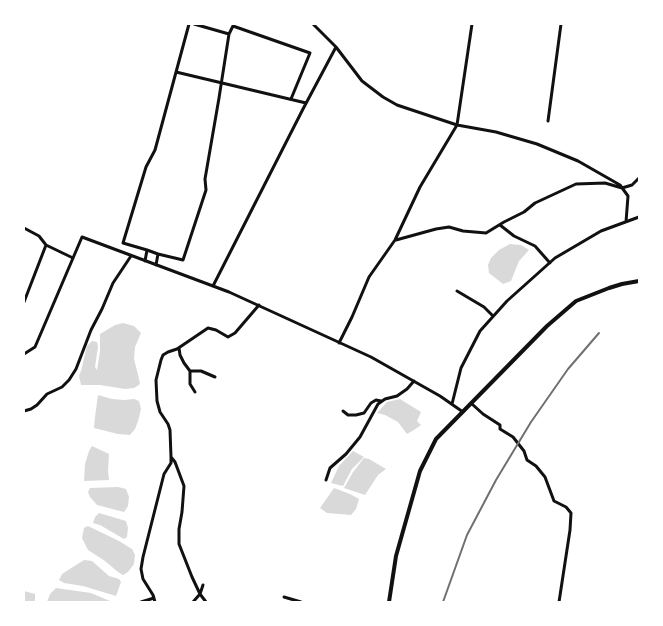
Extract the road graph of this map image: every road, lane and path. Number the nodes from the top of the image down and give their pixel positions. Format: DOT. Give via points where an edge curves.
graph roads {
  1 [pos="189,24"];
  2 [pos="194,24"];
  3 [pos="313,24"];
  4 [pos="472,24"];
  5 [pos="561,24"];
  6 [pos="229,34"];
  7 [pos="336,47"];
  8 [pos="176,72"];
  9 [pos="222,83"];
  10 [pos="291,99"];
  11 [pos="306,103"];
  12 [pos="548,122"];
  13 [pos="458,125"];
  14 [pos="639,178"];
  15 [pos="622,188"];
  16 [pos="639,217"];
  17 [pos="626,222"];
  18 [pos="500,225"];
  19 [pos="24,228"];
  20 [pos="395,240"];
  21 [pos="46,244"];
  22 [pos="147,250"];
  23 [pos="158,254"];
  24 [pos="131,256"];
  25 [pos="73,258"];
  26 [pos="145,261"];
  27 [pos="550,263"];
  28 [pos="156,265"];
  29 [pos="639,282"];
  30 [pos="213,286"];
  31 [pos="457,291"];
  32 [pos="24,302"];
  33 [pos="259,305"];
  34 [pos="493,316"];
  35 [pos="340,343"];
  36 [pos="179,348"];
  37 [pos="24,354"];
  38 [pos="190,371"];
  39 [pos="215,377"];
  40 [pos="414,381"];
  41 [pos="195,392"];
  42 [pos="382,401"];
  43 [pos="452,404"];
  44 [pos="472,404"];
  45 [pos="24,411"];
  46 [pos="343,411"];
  47 [pos="464,412"];
  48 [pos="171,457"];
  49 [pos="326,480"];
  50 [pos="203,585"];
  51 [pos="200,594"];
  52 [pos="284,597"];
  53 [pos="154,598"];
  54 [pos="141,602"];
  55 [pos="155,602"];
  56 [pos="193,602"];
  57 [pos="206,602"];
  58 [pos="301,602"];
  59 [pos="390,602"];
  60 [pos="559,602"];
  1 -- 8 [label="street"];
  2 -- 6 [label="street"];
  3 -- 7 [label="street"];
  4 -- 13 [label="street"];
  5 -- 12 [label="street"];
  6 -- 9 [label="street"];
  6 -- 10 [label="street" via="233,26 310,53"];
  7 -- 11 [label="street"];
  7 -- 13 [label="street" via="362,81 382,97"];
  8 -- 9 [label="street"];
  8 -- 22 [label="street" via="155,150 146,167 123,243"];
  9 -- 10 [label="street"];
  9 -- 23 [label="street" via="204,179 206,190 182,260"];
  10 -- 11 [label="street"];
  11 -- 30 [label="street"];
  13 -- 15 [label="street" via="537,144 578,161"];
  13 -- 20 [label="street" via="420,187"];
  14 -- 15 [label="street"];
  15 -- 17 [label="street" via="628,196"];
  15 -- 18 [label="street" via="576,184 535,203"];
  16 -- 17 [label="street"];
  17 -- 27 [label="street" via="601,231"];
  18 -- 20 [label="street" via="486,233 450,227"];
  18 -- 27 [label="street" via="535,246"];
  19 -- 21 [label="street"];
  20 -- 35 [label="street" via="369,277"];
  21 -- 25 [label="street"];
  21 -- 32 [label="street"];
  22 -- 23 [label="street"];
  22 -- 26 [label="street"];
  23 -- 28 [label="street"];
  24 -- 25 [label="street" via="82,237"];
  24 -- 26 [label="street"];
  24 -- 45 [label="street" via="113,283 69,380"];
  25 -- 37 [label="street" via="35,347"];
  26 -- 28 [label="street"];
  27 -- 34 [label="street"];
  28 -- 30 [label="street"];
  29 -- 44 [label="street" via="622,284 576,301 547,326"];
  30 -- 33 [label="street"];
  31 -- 34 [label="street"];
  33 -- 35 [label="street"];
  33 -- 36 [label="street" via="228,337 208,328"];
  34 -- 43 [label="street" via="480,331 461,368"];
  35 -- 40 [label="street"];
  36 -- 38 [label="street"];
  36 -- 48 [label="street" via="164,355 156,380 158,407 170,430"];
  38 -- 39 [label="street" via="201,371"];
  38 -- 41 [label="street" via="190,384"];
  40 -- 42 [label="street" via="397,396"];
  40 -- 43 [label="street"];
  42 -- 46 [label="street" via="370,403 364,413 348,415"];
  42 -- 49 [label="street" via="360,436 330,468"];
  43 -- 47 [label="street"];
  44 -- 47 [label="street"];
  44 -- 60 [label="street" via="513,437 527,460 545,477 554,501 571,512"];
  47 -- 59 [label="street" via="436,440 420,471 396,556"];
  48 -- 51 [label="street" via="184,486 179,544"];
  48 -- 53 [label="street" via="141,569"];
  50 -- 51 [label="street"];
  51 -- 56 [label="street"];
  51 -- 57 [label="street"];
  52 -- 58 [label="street"];
  53 -- 54 [label="street"];
  53 -- 55 [label="street"];
}
